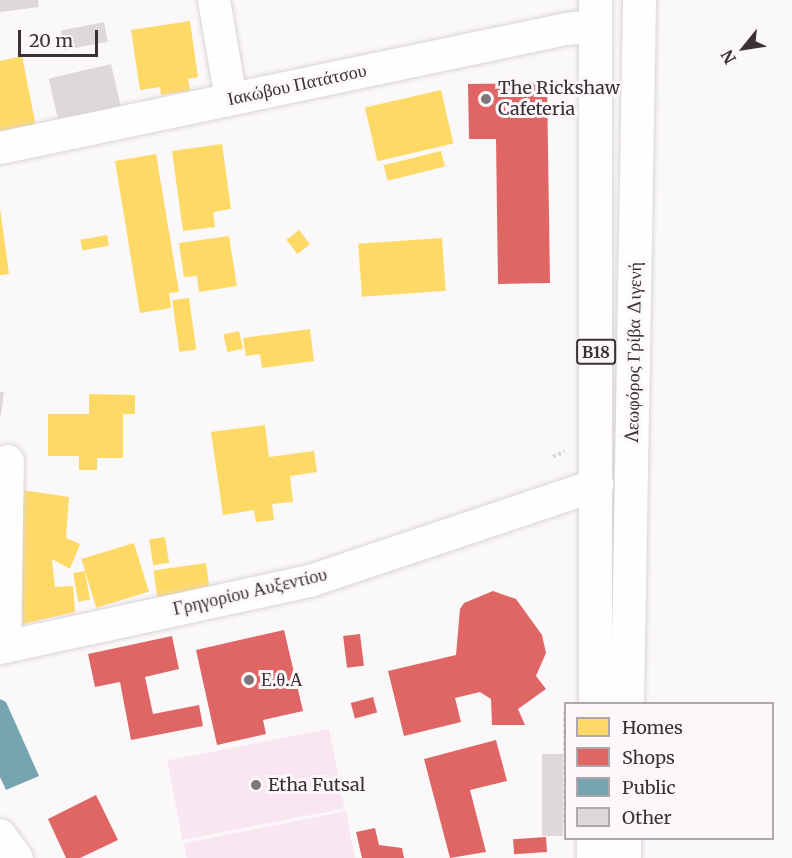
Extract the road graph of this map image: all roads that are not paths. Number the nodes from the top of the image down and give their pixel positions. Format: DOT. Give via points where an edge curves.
graph roads {
  1 [pos="214,0"];
  2 [pos="639,0"];
  3 [pos="595,13"];
  4 [pos="231,99"];
  5 [pos="0,148"];
  6 [pos="8,461"];
  7 [pos="597,485"];
  8 [pos="3,648"];
  9 [pos="595,702"];
  10 [pos="627,702"];
  11 [pos="0,835"];
  12 [pos="593,840"];
  13 [pos="624,840"];
  14 [pos="17,858"];
  15 [pos="593,858"];
  16 [pos="624,858"];
  1 -- 4 [label="street"];
  2 -- 10 [label="main road, Λεωφόρος Γρίβα Διγενή / B18"];
  3 -- 4 [label="street, Ιακώβου Πατάτσου" via="566,29"];
  3 -- 7 [label="main road, Λεωφόρος Γρίβα Διγενή / B18"];
  4 -- 5 [label="street, Ιακώβου Πατάτσου"];
  6 -- 8 [label="street"];
  7 -- 8 [label="street, Γρηγορίου Αυξεντίου" via="310,581"];
  7 -- 9 [label="main road, Λεωφόρος Γρίβα Διγενή / B18"];
  11 -- 14 [label="street"];
  12 -- 15 [label="main road"];
  13 -- 16 [label="main road"];
}
